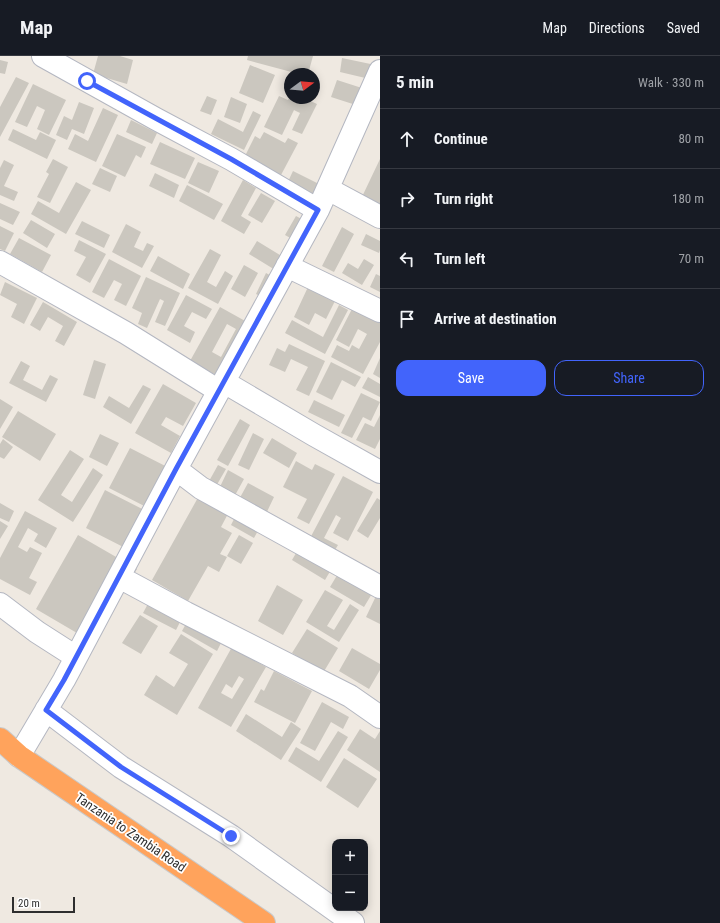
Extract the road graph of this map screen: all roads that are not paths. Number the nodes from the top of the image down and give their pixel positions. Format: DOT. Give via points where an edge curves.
graph roads {
  1 [pos="43,56"];
  2 [pos="380,71"];
  3 [pos="328,189"];
  4 [pos="318,210"];
  5 [pos="380,216"];
  6 [pos="0,262"];
  7 [pos="287,266"];
  8 [pos="380,311"];
  9 [pos="221,386"];
  10 [pos="176,469"];
  11 [pos="380,472"];
  12 [pos="119,577"];
  13 [pos="380,587"];
  14 [pos="0,604"];
  15 [pos="76,657"];
  16 [pos="46,710"];
  17 [pos="380,717"];
  18 [pos="0,739"];
  19 [pos="19,756"];
  20 [pos="264,923"];
  21 [pos="353,923"];
  1 -- 4 [label="street" via="237,162"];
  2 -- 3 [label="street"];
  3 -- 4 [label="street"];
  3 -- 5 [label="street"];
  4 -- 7 [label="street"];
  6 -- 9 [label="street"];
  7 -- 8 [label="street"];
  7 -- 9 [label="street"];
  9 -- 10 [label="street"];
  9 -- 11 [label="street"];
  10 -- 12 [label="street"];
  10 -- 13 [label="street" via="201,488"];
  12 -- 15 [label="street"];
  12 -- 17 [label="street" via="350,696"];
  14 -- 15 [label="street"];
  15 -- 16 [label="street"];
  16 -- 19 [label="street"];
  16 -- 21 [label="street" via="121,767 231,836"];
  18 -- 19 [label="highway, Tanzania to Zambia Road"];
  19 -- 20 [label="highway, Tanzania to Zambia Road"];
}
